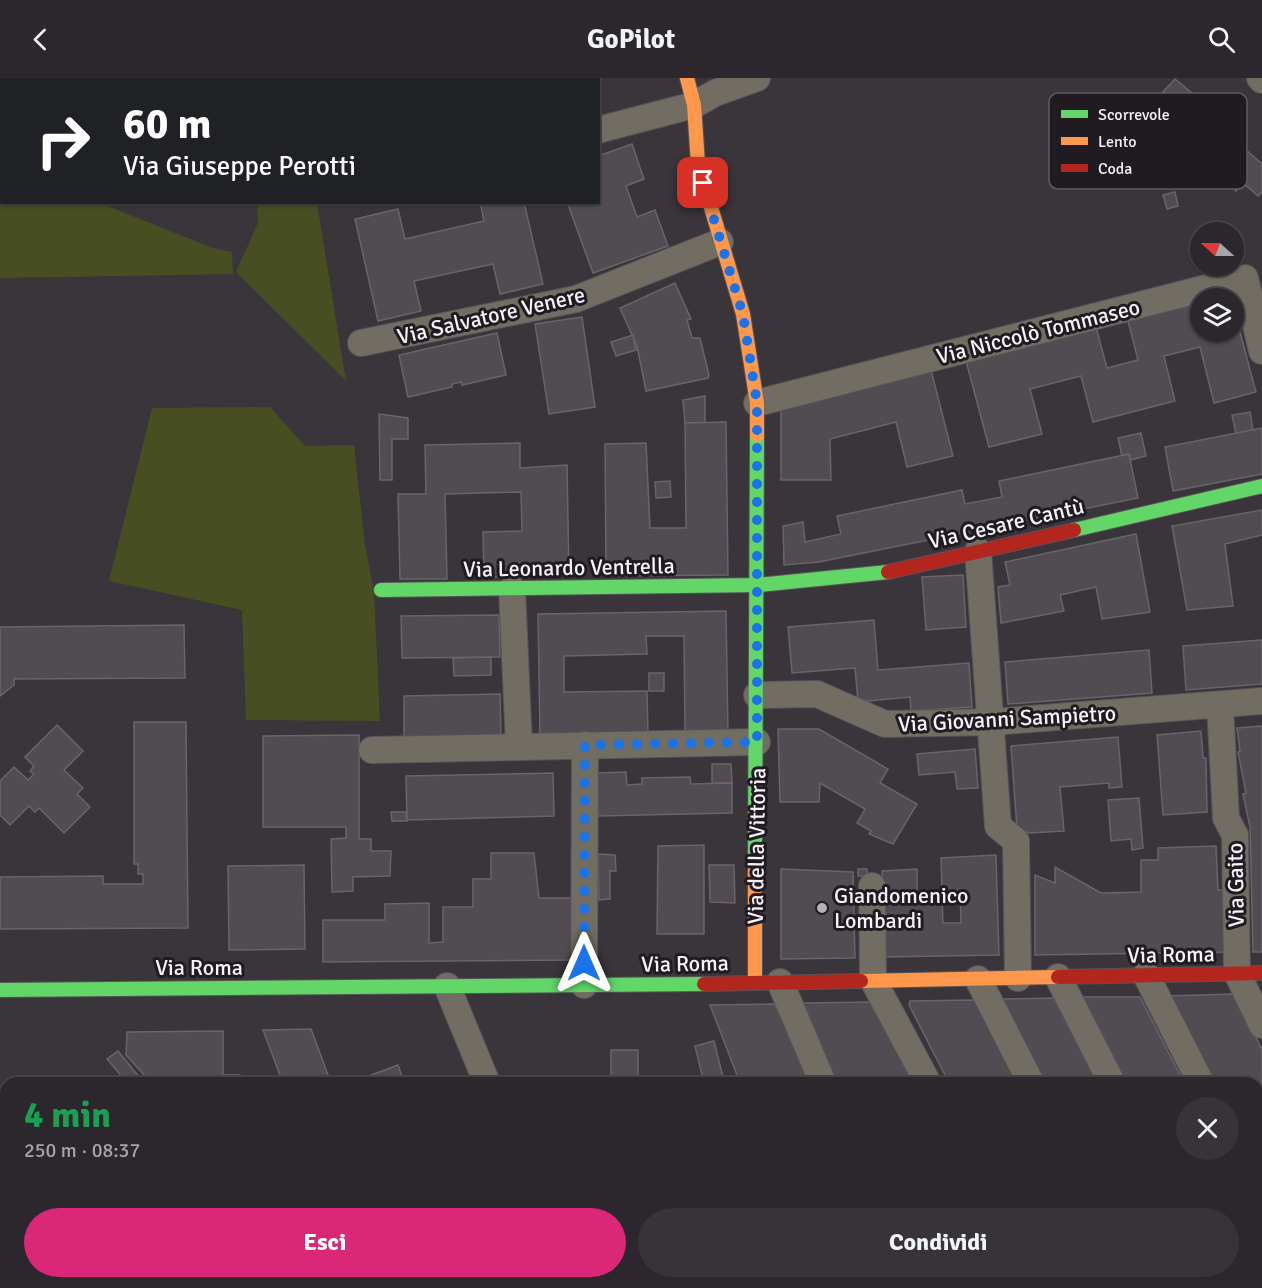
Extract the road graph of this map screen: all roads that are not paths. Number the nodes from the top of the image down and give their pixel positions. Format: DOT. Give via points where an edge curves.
graph roads {
  1 [pos="687,78"];
  2 [pos="757,78"];
  3 [pos="694,105"];
  4 [pos="600,128"];
  5 [pos="720,242"];
  6 [pos="361,343"];
  7 [pos="1262,351"];
  8 [pos="757,403"];
  9 [pos="1262,486"];
  10 [pos="978,551"];
  11 [pos="758,585"];
  12 [pos="512,589"];
  13 [pos="381,590"];
  14 [pos="757,695"];
  15 [pos="1262,701"];
  16 [pos="1220,705"];
  17 [pos="992,722"];
  18 [pos="757,742"];
  19 [pos="585,745"];
  20 [pos="519,746"];
  21 [pos="372,750"];
  22 [pos="872,886"];
  23 [pos="1236,973"];
  24 [pos="1262,973"];
  25 [pos="1146,975"];
  26 [pos="1058,977"];
  27 [pos="1018,978"];
  28 [pos="978,979"];
  29 [pos="873,981"];
  30 [pos="767,983"];
  31 [pos="584,985"];
  32 [pos="447,986"];
  33 [pos="0,990"];
  34 [pos="1262,1025"];
  35 [pos="485,1077"];
  36 [pos="820,1077"];
  37 [pos="925,1077"];
  38 [pos="1027,1077"];
  39 [pos="1109,1077"];
  40 [pos="1198,1077"];
  1 -- 3 [label="street, Via della Vittoria"];
  2 -- 3 [label="street"];
  3 -- 4 [label="street"];
  3 -- 5 [label="street, Via della Vittoria" via="698,164"];
  5 -- 6 [label="street, Via Salvatore Venere" via="576,299"];
  5 -- 8 [label="street, Via della Vittoria" via="743,315"];
  7 -- 8 [label="street, Via Niccolò Tommaseo" via="1245,278"];
  8 -- 11 [label="street, Via della Vittoria"];
  9 -- 10 [label="street, Via Cesare Cantù"];
  10 -- 11 [label="street, Via Cesare Cantù" via="890,572"];
  10 -- 17 [label="street"];
  11 -- 12 [label="street, Via Leonardo Ventrella"];
  11 -- 14 [label="street, Via della Vittoria"];
  12 -- 13 [label="street, Via Leonardo Ventrella"];
  12 -- 20 [label="street"];
  14 -- 17 [label="street, Via Giovanni Sampietro" via="817,694 885,724"];
  14 -- 18 [label="street, Via della Vittoria"];
  15 -- 16 [label="street, Via Giovanni Sampietro"];
  16 -- 17 [label="street, Via Giovanni Sampietro"];
  16 -- 23 [label="street, Via Gaito" via="1226,818 1235,835"];
  17 -- 27 [label="street" via="998,825 1016,841"];
  18 -- 19 [label="street"];
  18 -- 30 [label="street, Via della Vittoria"];
  19 -- 20 [label="street"];
  19 -- 31 [label="street"];
  20 -- 21 [label="street"];
  22 -- 29 [label="street"];
  23 -- 24 [label="street, Via Roma"];
  23 -- 25 [label="street, Via Roma"];
  23 -- 34 [label="street, Via Gaito"];
  25 -- 26 [label="street, Via Roma"];
  25 -- 40 [label="street"];
  26 -- 27 [label="street, Via Roma"];
  26 -- 39 [label="street"];
  27 -- 28 [label="street, Via Roma"];
  28 -- 29 [label="street, Via Roma"];
  28 -- 38 [label="street"];
  29 -- 30 [label="street, Via Roma"];
  29 -- 37 [label="street"];
  30 -- 31 [label="street, Via Roma"];
  30 -- 36 [label="street, Via della Vittoria"];
  31 -- 32 [label="street, Via Roma"];
  32 -- 33 [label="street, Via Roma"];
  32 -- 35 [label="street"];
}
